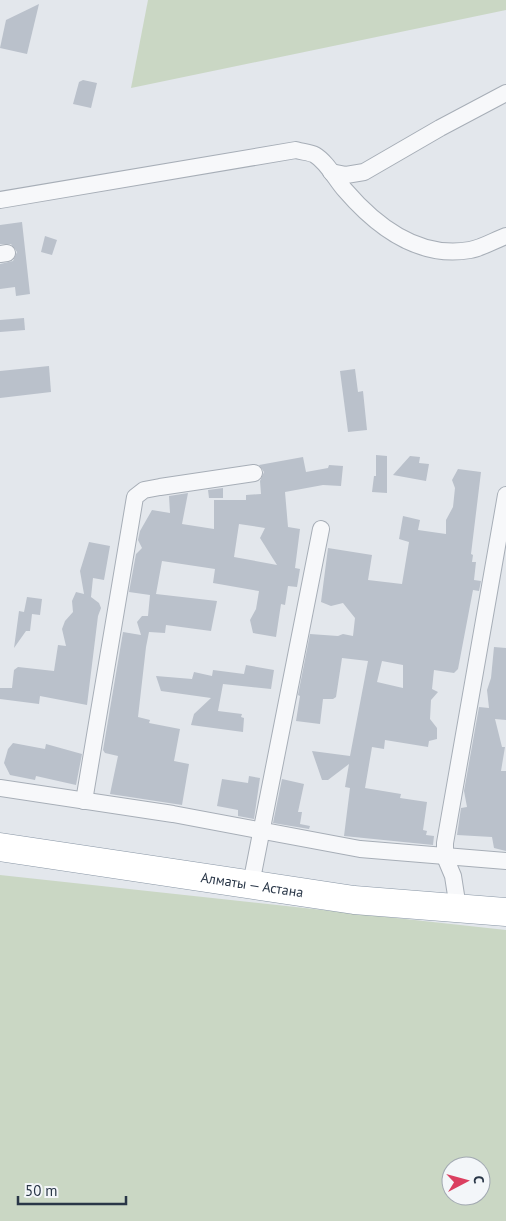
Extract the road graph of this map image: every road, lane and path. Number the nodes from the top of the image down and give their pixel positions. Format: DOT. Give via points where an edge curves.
graph roads {
  1 [pos="506,94"];
  2 [pos="330,172"];
  3 [pos="0,200"];
  4 [pos="506,236"];
  5 [pos="254,473"];
  6 [pos="506,494"];
  7 [pos="321,529"];
  8 [pos="0,788"];
  9 [pos="84,801"];
  10 [pos="261,829"];
  11 [pos="0,847"];
  12 [pos="445,857"];
  13 [pos="506,861"];
  14 [pos="251,884"];
  15 [pos="458,908"];
  16 [pos="506,912"];
  1 -- 2 [label="street" via="364,172 346,176"];
  2 -- 3 [label="street" via="315,155 296,150"];
  2 -- 4 [label="street" via="382,227 425,248 448,252 472,250"];
  5 -- 9 [label="street" via="144,490 135,497"];
  6 -- 12 [label="street"];
  7 -- 10 [label="street"];
  8 -- 9 [label="street"];
  9 -- 10 [label="street"];
  10 -- 12 [label="street" via="268,833 360,849"];
  10 -- 14 [label="street"];
  11 -- 14 [label="highway, Алматы — Астана"];
  12 -- 13 [label="street"];
  12 -- 15 [label="street" via="453,876"];
  14 -- 15 [label="highway, Алматы — Астана" via="354,900"];
  15 -- 16 [label="highway, Алматы — Астана"];
}
